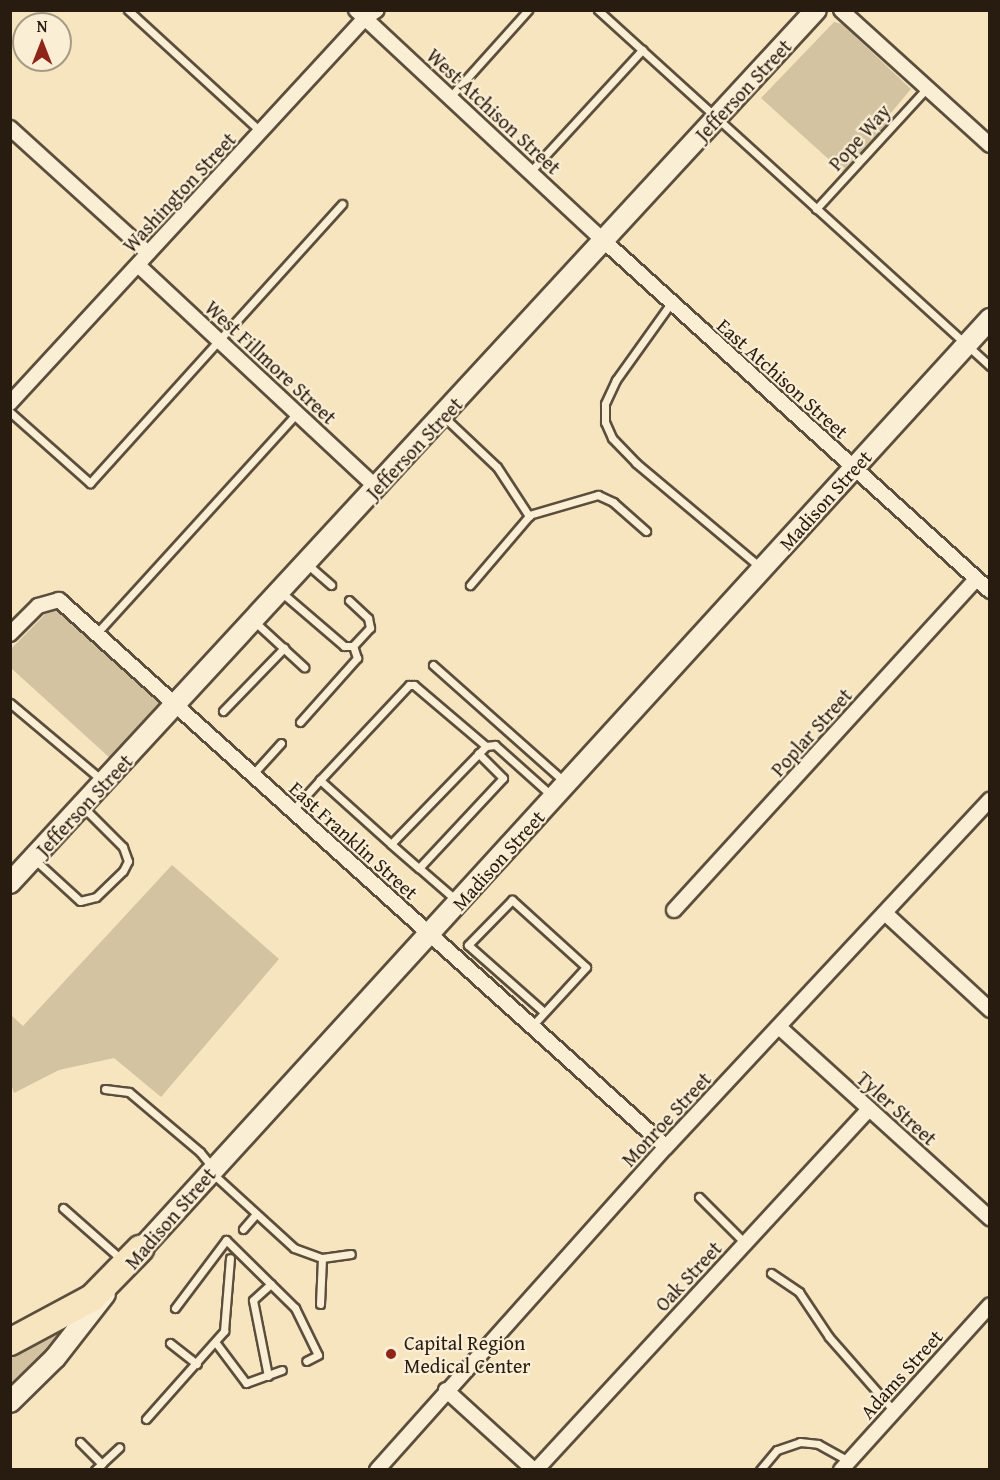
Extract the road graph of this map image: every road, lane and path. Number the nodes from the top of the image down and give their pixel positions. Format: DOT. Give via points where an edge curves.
graph roads {
  1 [pos="128,10"];
  2 [pos="377,10"];
  3 [pos="528,10"];
  4 [pos="598,10"];
  5 [pos="816,10"];
  6 [pos="841,10"];
  7 [pos="361,14"];
  8 [pos="642,50"];
  9 [pos="927,88"];
  10 [pos="450,97"];
  11 [pos="716,118"];
  12 [pos="10,128"];
  13 [pos="261,132"];
  14 [pos="990,145"];
  15 [pos="530,172"];
  16 [pos="342,204"];
  17 [pos="816,209"];
  18 [pos="604,241"];
  19 [pos="148,253"];
  20 [pos="138,265"];
  21 [pos="671,303"];
  22 [pos="990,319"];
  23 [pos="219,341"];
  24 [pos="966,345"];
  25 [pos="990,366"];
  26 [pos="10,404"];
  27 [pos="10,412"];
  28 [pos="297,413"];
  29 [pos="443,416"];
  30 [pos="854,468"];
  31 [pos="377,488"];
  32 [pos="529,515"];
  33 [pos="646,531"];
  34 [pos="307,564"];
  35 [pos="762,569"];
  36 [pos="976,579"];
  37 [pos="332,585"];
  38 [pos="470,585"];
  39 [pos="990,591"];
  40 [pos="281,592"];
  41 [pos="349,600"];
  42 [pos="255,622"];
  43 [pos="10,634"];
  44 [pos="96,634"];
  45 [pos="353,646"];
  46 [pos="284,648"];
  47 [pos="433,665"];
  48 [pos="304,667"];
  49 [pos="10,703"];
  50 [pos="176,707"];
  51 [pos="223,711"];
  52 [pos="300,722"];
  53 [pos="281,743"];
  54 [pos="486,746"];
  55 [pos="478,753"];
  56 [pos="252,776"];
  57 [pos="320,780"];
  58 [pos="105,782"];
  59 [pos="561,791"];
  60 [pos="988,805"];
  61 [pos="82,806"];
  62 [pos="292,811"];
  63 [pos="392,844"];
  64 [pos="34,859"];
  65 [pos="419,868"];
  66 [pos="10,883"];
  67 [pos="459,903"];
  68 [pos="674,910"];
  69 [pos="885,913"];
  70 [pos="431,935"];
  71 [pos="990,1010"];
  72 [pos="544,1012"];
  73 [pos="532,1026"];
  74 [pos="779,1027"];
  75 [pos="105,1089"];
  76 [pos="869,1109"];
  77 [pos="666,1147"];
  78 [pos="212,1170"];
  79 [pos="699,1197"];
  80 [pos="63,1208"];
  81 [pos="256,1214"];
  82 [pos="990,1218"];
  83 [pos="243,1229"];
  84 [pos="745,1243"];
  85 [pos="351,1254"];
  86 [pos="133,1256"];
  87 [pos="230,1258"];
  88 [pos="322,1258"];
  89 [pos="771,1273"];
  90 [pos="271,1284"];
  91 [pos="321,1304"];
  92 [pos="990,1305"];
  93 [pos="175,1308"];
  94 [pos="10,1342"];
  95 [pos="170,1343"];
  96 [pos="216,1343"];
  97 [pos="306,1361"];
  98 [pos="197,1364"];
  99 [pos="282,1370"];
  100 [pos="268,1376"];
  101 [pos="446,1390"];
  102 [pos="10,1402"];
  103 [pos="894,1411"];
  104 [pos="147,1419"];
  105 [pos="80,1442"];
  106 [pos="118,1448"];
  107 [pos="102,1464"];
  108 [pos="845,1465"];
  109 [pos="95,1470"];
  110 [pos="377,1470"];
  111 [pos="535,1470"];
  112 [pos="760,1470"];
  1 -- 13 [label="lane"];
  2 -- 7 [label="street, Washington Street"];
  3 -- 10 [label="lane"];
  4 -- 8 [label="lane"];
  5 -- 11 [label="main road, Jefferson Street"];
  6 -- 9 [label="street"];
  7 -- 10 [label="street, West Atchison Street"];
  7 -- 13 [label="street, Washington Street"];
  8 -- 11 [label="lane"];
  8 -- 15 [label="lane"];
  9 -- 14 [label="street"];
  9 -- 17 [label="lane, Pope Way"];
  10 -- 15 [label="street, West Atchison Street"];
  11 -- 17 [label="lane"];
  11 -- 18 [label="main road, Jefferson Street"];
  12 -- 19 [label="street"];
  13 -- 19 [label="street, Washington Street"];
  15 -- 18 [label="street, West Atchison Street"];
  16 -- 23 [label="lane"];
  17 -- 24 [label="lane"];
  18 -- 21 [label="street, East Atchison Street"];
  18 -- 29 [label="main road, Jefferson Street"];
  19 -- 20 [label="street, Washington Street"];
  20 -- 23 [label="street, West Fillmore Street"];
  20 -- 26 [label="street, Washington Street"];
  21 -- 30 [label="street, East Atchison Street"];
  21 -- 35 [label="lane" via="616,380 606,404 605,422 612,438 636,463"];
  22 -- 24 [label="main road, Madison Street"];
  23 -- 27 [label="lane" via="90,483"];
  23 -- 28 [label="street, West Fillmore Street"];
  24 -- 25 [label="lane"];
  24 -- 30 [label="main road, Madison Street"];
  28 -- 31 [label="street, West Fillmore Street"];
  28 -- 44 [label="lane"];
  29 -- 31 [label="main road, Jefferson Street"];
  29 -- 32 [label="lane" via="497,467"];
  30 -- 35 [label="main road, Madison Street"];
  30 -- 36 [label="street, East Atchison Street"];
  31 -- 34 [label="main road, Jefferson Street"];
  32 -- 33 [label="lane" via="598,495 613,502"];
  32 -- 38 [label="lane" via="525,526"];
  34 -- 37 [label="lane"];
  34 -- 40 [label="main road, Jefferson Street"];
  35 -- 59 [label="main road, Madison Street"];
  36 -- 39 [label="street, East Atchison Street"];
  36 -- 68 [label="street, Poplar Street"];
  40 -- 42 [label="main road, Jefferson Street"];
  40 -- 45 [label="lane" via="344,646"];
  41 -- 45 [label="lane" via="368,618 370,628"];
  42 -- 46 [label="lane"];
  42 -- 50 [label="main road, Jefferson Street"];
  43 -- 44 [label="street, East Franklin Street" via="38,606 58,600"];
  44 -- 50 [label="street, East Franklin Street"];
  45 -- 52 [label="lane" via="357,658"];
  46 -- 48 [label="lane"];
  46 -- 51 [label="lane"];
  47 -- 59 [label="lane"];
  49 -- 58 [label="lane"];
  50 -- 56 [label="street, East Franklin Street"];
  50 -- 58 [label="main road, Jefferson Street"];
  53 -- 56 [label="lane"];
  54 -- 55 [label="lane"];
  54 -- 57 [label="lane" via="414,685 409,685"];
  54 -- 59 [label="lane" via="495,745"];
  55 -- 63 [label="lane"];
  55 -- 65 [label="lane" via="503,778"];
  56 -- 62 [label="street, East Franklin Street"];
  57 -- 62 [label="lane"];
  57 -- 63 [label="lane"];
  58 -- 61 [label="main road, Jefferson Street"];
  59 -- 67 [label="main road, Madison Street"];
  60 -- 69 [label="street, Monroe Street"];
  61 -- 64 [label="main road, Jefferson Street"];
  61 -- 64 [label="lane" via="123,847 128,861 123,871 96,897 80,901"];
  62 -- 70 [label="street, East Franklin Street"];
  63 -- 65 [label="lane"];
  64 -- 66 [label="main road, Jefferson Street"];
  65 -- 67 [label="lane"];
  67 -- 70 [label="main road, Madison Street"];
  69 -- 71 [label="street"];
  69 -- 74 [label="street, Monroe Street"];
  70 -- 73 [label="street, East Franklin Street"];
  70 -- 78 [label="main road, Madison Street"];
  72 -- 72 [label="lane" via="586,967 512,900 468,945"];
  72 -- 73 [label="lane"];
  73 -- 77 [label="street, East Franklin Street"];
  74 -- 76 [label="street, Tyler Street"];
  74 -- 77 [label="street, Monroe Street"];
  75 -- 78 [label="lane" via="129,1092 200,1152"];
  76 -- 82 [label="street, Tyler Street"];
  76 -- 84 [label="street, Oak Street"];
  77 -- 101 [label="street, Monroe Street"];
  78 -- 81 [label="lane"];
  78 -- 86 [label="main road, Madison Street"];
  79 -- 84 [label="lane"];
  80 -- 86 [label="lane"];
  81 -- 83 [label="lane"];
  81 -- 88 [label="lane" via="294,1248"];
  84 -- 111 [label="street, Oak Street"];
  85 -- 88 [label="lane"];
  86 -- 94 [label="highway" via="92,1298"];
  86 -- 102 [label="main road, Madison Street" via="55,1358"];
  87 -- 96 [label="lane" via="226,1320"];
  88 -- 91 [label="lane"];
  89 -- 103 [label="lane" via="799,1292 829,1337"];
  90 -- 93 [label="lane" via="226,1240"];
  90 -- 97 [label="lane" via="295,1308 318,1355"];
  90 -- 100 [label="lane" via="253,1300"];
  92 -- 103 [label="street, Adams Street"];
  95 -- 98 [label="lane"];
  96 -- 98 [label="lane"];
  96 -- 100 [label="lane" via="246,1383"];
  98 -- 104 [label="lane"];
  99 -- 100 [label="lane"];
  101 -- 110 [label="street, Monroe Street"];
  101 -- 111 [label="street"];
  103 -- 108 [label="street, Adams Street"];
  105 -- 107 [label="lane"];
  106 -- 107 [label="lane"];
  107 -- 109 [label="lane"];
  108 -- 112 [label="lane" via="818,1443 800,1442 777,1450"];
}
